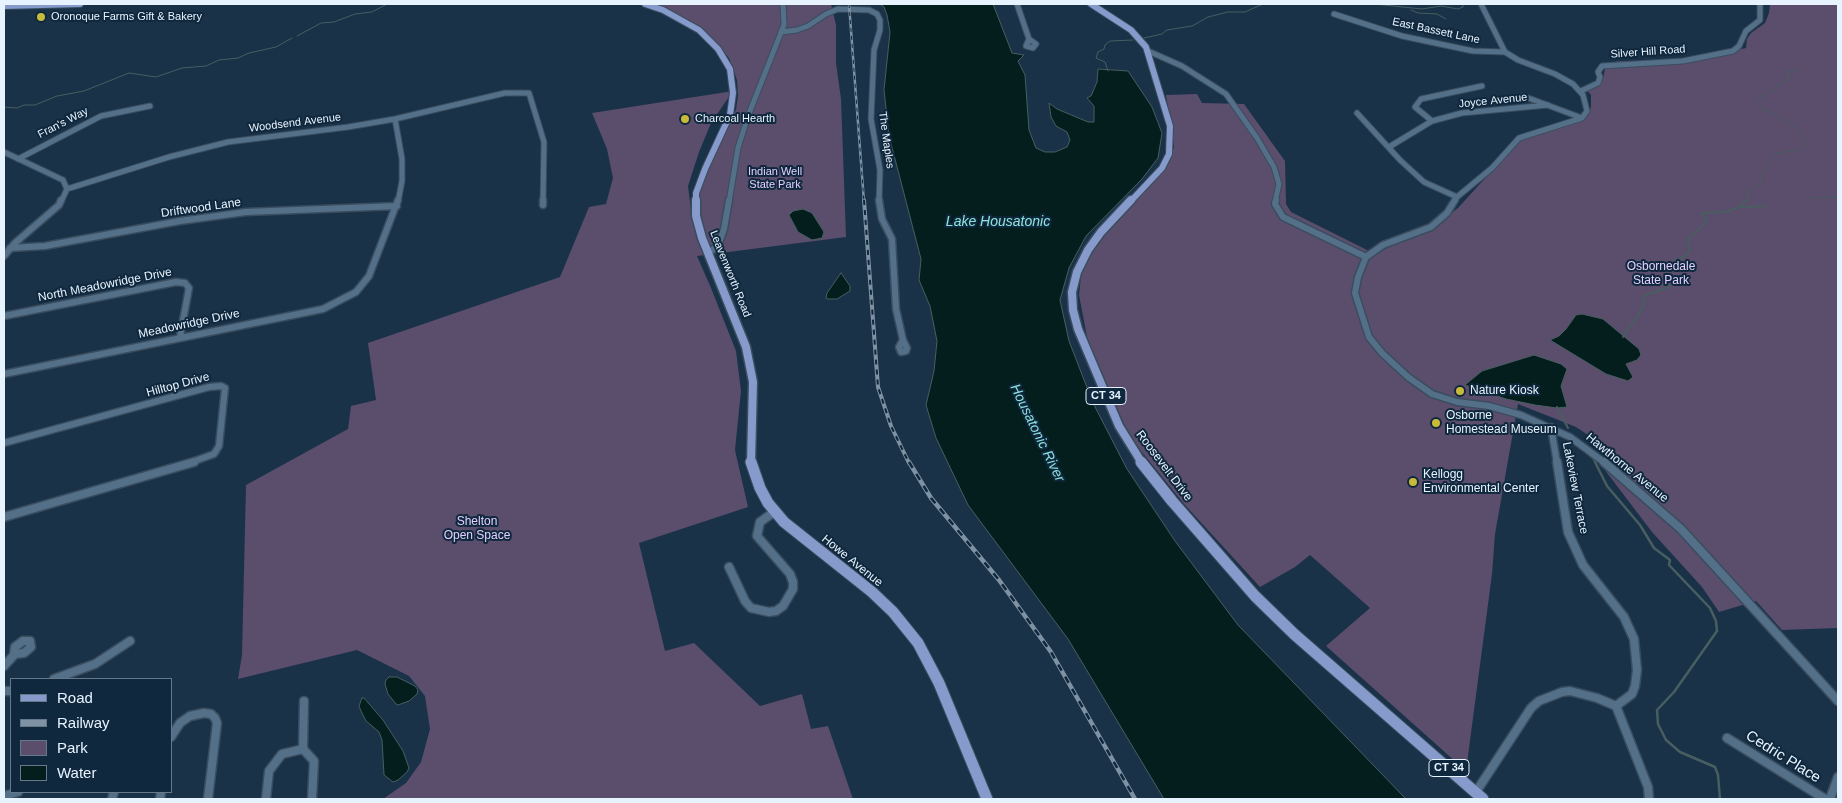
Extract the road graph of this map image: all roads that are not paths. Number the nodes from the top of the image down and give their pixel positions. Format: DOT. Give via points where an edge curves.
graph roads {
  1 [pos="80,4"];
  2 [pos="645,4"];
  3 [pos="783,4"];
  4 [pos="1017,4"];
  5 [pos="1091,4"];
  6 [pos="1481,4"];
  7 [pos="1760,4"];
  8 [pos="4,6"];
  9 [pos="1334,14"];
  10 [pos="781,32"];
  11 [pos="1029,40"];
  12 [pos="1148,51"];
  13 [pos="1505,52"];
  14 [pos="1482,86"];
  15 [pos="1581,91"];
  16 [pos="1523,96"];
  17 [pos="1548,105"];
  18 [pos="150,106"];
  19 [pos="1357,113"];
  20 [pos="1582,118"];
  21 [pos="395,119"];
  22 [pos="1432,121"];
  23 [pos="1389,148"];
  24 [pos="4,152"];
  25 [pos="18,158"];
  26 [pos="67,189"];
  27 [pos="1458,197"];
  28 [pos="543,205"];
  29 [pos="397,206"];
  30 [pos="10,248"];
  31 [pos="708,253"];
  32 [pos="4,256"];
  33 [pos="1366,257"];
  34 [pos="4,316"];
  35 [pos="742,335"];
  36 [pos="180,338"];
  37 [pos="903,340"];
  38 [pos="4,374"];
  39 [pos="1551,427"];
  40 [pos="4,444"];
  41 [pos="774,512"];
  42 [pos="4,517"];
  43 [pos="729,566"];
  44 [pos="130,641"];
  45 [pos="16,654"];
  46 [pos="4,666"];
  47 [pos="57,678"];
  48 [pos="304,701"];
  49 [pos="1838,701"];
  50 [pos="1616,706"];
  51 [pos="172,736"];
  52 [pos="1727,738"];
  53 [pos="303,749"];
  54 [pos="1838,777"];
  55 [pos="1480,796"];
  56 [pos="208,799"];
  57 [pos="266,799"];
  58 [pos="312,799"];
  59 [pos="987,799"];
  60 [pos="1649,799"];
  61 [pos="1825,799"];
  62 [pos="1830,799"];
  1 -- 8 [label="main road"];
  2 -- 31 [label="main road, Leavenworth Road" via="700,30 718,49 730,69 733,93 730,115 696,193 696,216"];
  3 -- 10 [label="street" via="785,16"];
  4 -- 11 [label="street"];
  5 -- 12 [label="main road, Roosevelt Drive / CT 34" via="1131,30"];
  6 -- 13 [label="street"];
  7 -- 15 [label="street, Silver Hill Road" via="1760,20 1746,31 1740,46 1733,51 1683,62 1602,66 1598,72 1598,83"];
  9 -- 13 [label="street, East Bassett Lane" via="1402,36 1473,50"];
  10 -- 31 [label="street" via="738,148 724,229 718,246"];
  10 -- 37 [label="street, The Maples" via="808,26 838,9 869,10 880,20 874,50 871,119 880,170 879,207 892,239 896,309"];
  12 -- 33 [label="street" via="1182,66 1226,94 1274,167 1279,184 1275,204 1283,216"];
  12 -- 55 [label="main road, Roosevelt Drive / CT 34" via="1170,126 1169,154 1162,168 1088,250 1072,292 1078,329 1103,391 1138,458 1255,596"];
  13 -- 15 [label="street" via="1561,77"];
  14 -- 22 [label="street" via="1421,99 1415,107"];
  15 -- 20 [label="street" via="1587,106"];
  16 -- 17 [label="street"];
  17 -- 20 [label="street"];
  17 -- 22 [label="street, Joyce Avenue" via="1462,113"];
  18 -- 25 [label="street, Fran's Way" via="101,116"];
  19 -- 23 [label="street"];
  20 -- 27 [label="street" via="1519,138 1492,168"];
  21 -- 26 [label="street, Woodsend Avenue" via="228,142"];
  21 -- 28 [label="street, Woodsend Avenue" via="476,98 529,93 544,142"];
  21 -- 29 [label="street" via="402,159"];
  22 -- 23 [label="street, Joyce Avenue"];
  23 -- 27 [label="street" via="1424,182"];
  24 -- 25 [label="street"];
  25 -- 26 [label="street" via="59,177"];
  26 -- 30 [label="street" via="52,213"];
  27 -- 33 [label="street" via="1431,228 1383,244"];
  29 -- 30 [label="street, Driftwood Lane" via="246,212 45,246"];
  29 -- 36 [label="street, Meadowridge Drive" via="369,276 356,292 323,309"];
  30 -- 32 [label="street"];
  31 -- 35 [label="main road, Leavenworth Road"];
  33 -- 39 [label="street, Hawthorne Avenue" via="1355,293 1364,326 1368,337 1408,377 1432,394 1504,410"];
  34 -- 36 [label="street, North Meadowridge Drive" via="176,282 189,288"];
  35 -- 41 [label="main road, Howe Avenue" via="752,382 751,464"];
  36 -- 38 [label="street, Meadowridge Drive"];
  39 -- 49 [label="street, Hawthorne Avenue" via="1588,449 1652,502"];
  39 -- 50 [label="street, Lakeview Terrace" via="1568,532 1583,565 1624,617 1634,639 1637,670 1632,694"];
  40 -- 42 [label="street, Hilltop Drive" via="210,387 225,388 219,446 214,454"];
  41 -- 43 [label="street" via="760,522 757,536 790,574 793,582 793,589 783,606 769,612 751,608"];
  41 -- 59 [label="main road, Howe Avenue" via="872,592 914,637 939,683"];
  44 -- 47 [label="street" via="95,664"];
  45 -- 46 [label="street"];
  48 -- 53 [label="street"];
  50 -- 55 [label="street" via="1570,691 1540,701 1526,716"];
  50 -- 60 [label="street" via="1648,787"];
  51 -- 56 [label="street" via="190,716 204,713 215,718"];
  52 -- 61 [label="street, Cedric Place"];
  53 -- 57 [label="street" via="282,754 269,770"];
  53 -- 58 [label="street" via="314,761"];
  54 -- 62 [label="street"];
}
